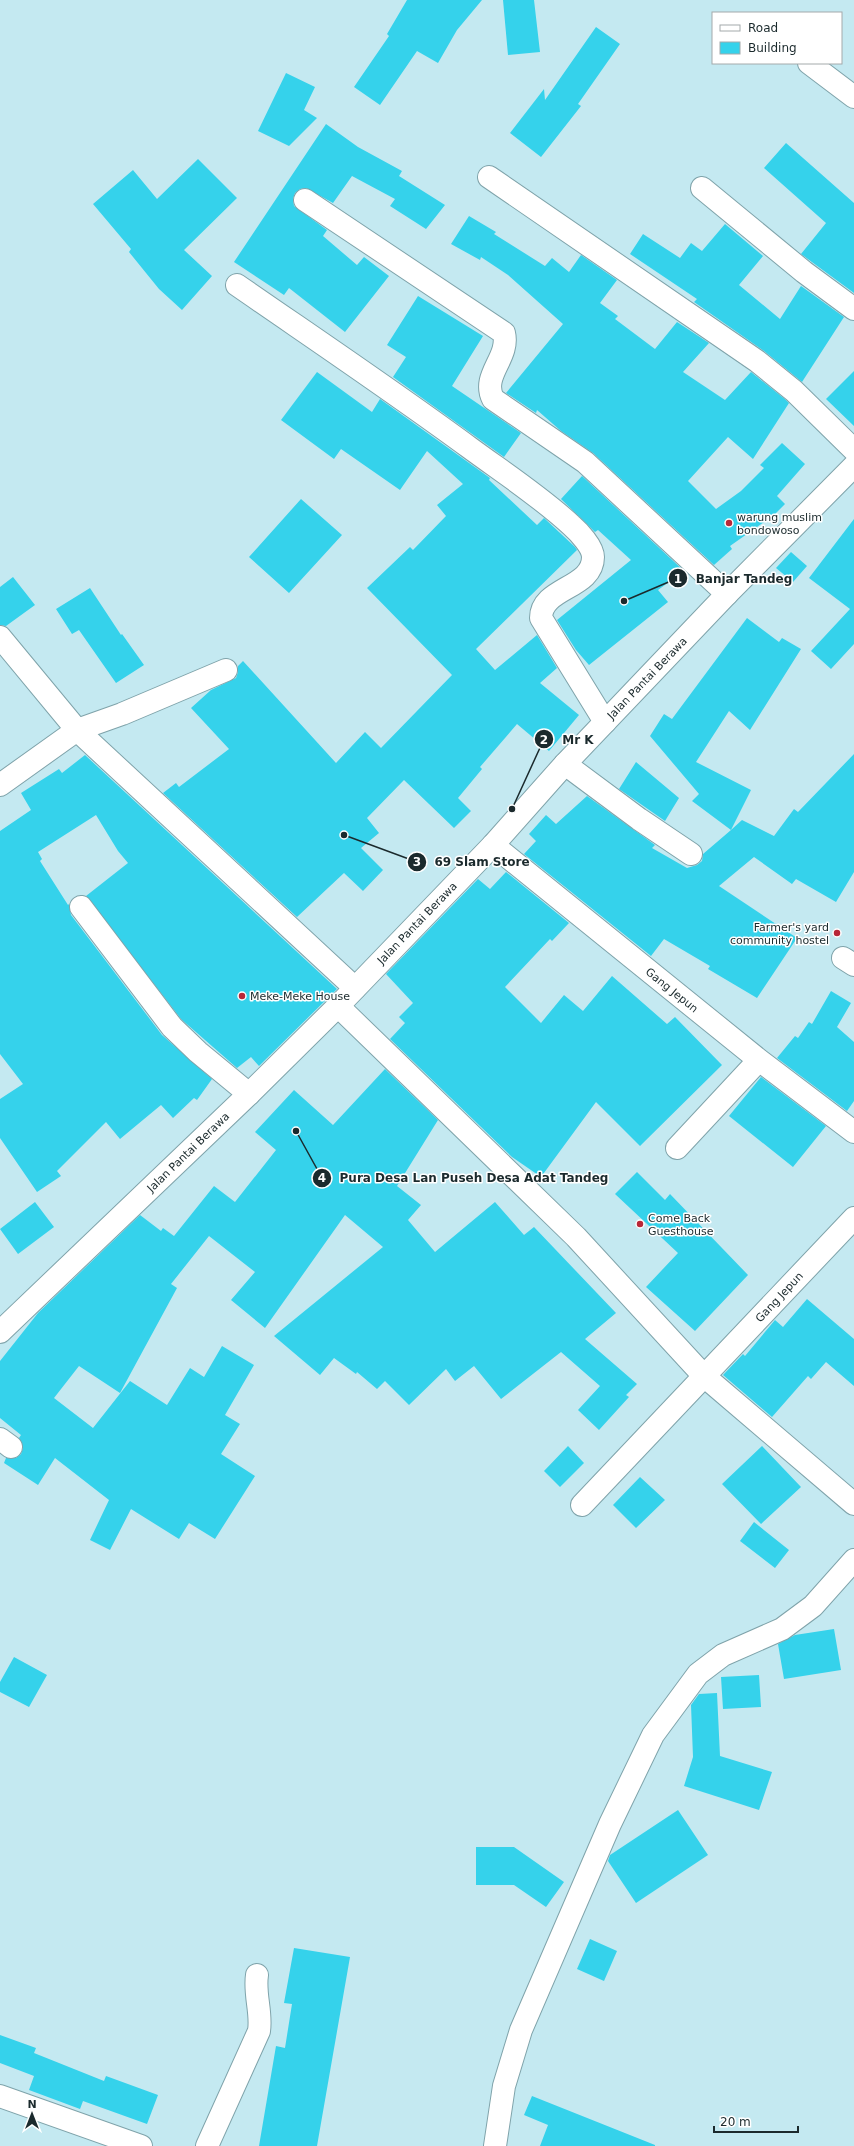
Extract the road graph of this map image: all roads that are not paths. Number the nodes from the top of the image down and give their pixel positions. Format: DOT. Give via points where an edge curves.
graph roads {
  1 [pos="810,64"];
  2 [pos="854,97"];
  3 [pos="489,178"];
  4 [pos="702,188"];
  5 [pos="305,200"];
  6 [pos="237,285"];
  7 [pos="854,309"];
  8 [pos="854,450"];
  9 [pos="854,466"];
  10 [pos="727,594"];
  11 [pos="0,637"];
  12 [pos="226,670"];
  13 [pos="605,722"];
  14 [pos="77,730"];
  15 [pos="565,764"];
  16 [pos="0,785"];
  17 [pos="493,845"];
  18 [pos="691,854"];
  19 [pos="81,908"];
  20 [pos="355,988"];
  21 [pos="338,1006"];
  22 [pos="759,1060"];
  23 [pos="249,1094"];
  24 [pos="854,1132"];
  25 [pos="677,1148"];
  26 [pos="854,1218"];
  27 [pos="0,1332"];
  28 [pos="704,1376"];
  29 [pos="854,1504"];
  30 [pos="582,1505"];
  31 [pos="854,1560"];
  32 [pos="257,1975"];
  33 [pos="0,2096"];
  34 [pos="141,2146"];
  35 [pos="207,2146"];
  36 [pos="494,2146"];
  1 -- 2 [label="street"];
  3 -- 8 [label="street" via="757,361 794,391"];
  4 -- 7 [label="street" via="804,272"];
  5 -- 10 [label="street" via="504,333 505,350 490,379 493,399 585,462"];
  6 -- 13 [label="street" via="416,408 522,486 572,526 588,545 593,556 591,568 582,578 545,602 541,618"];
  9 -- 10 [label="street, Jalan Pantai Berawa"];
  10 -- 13 [label="street, Jalan Pantai Berawa"];
  11 -- 14 [label="street"];
  12 -- 14 [label="street"];
  13 -- 15 [label="street, Jalan Pantai Berawa"];
  14 -- 16 [label="street"];
  14 -- 20 [label="street"];
  15 -- 17 [label="street, Jalan Pantai Berawa"];
  15 -- 18 [label="street"];
  17 -- 20 [label="street, Jalan Pantai Berawa"];
  17 -- 22 [label="street, Gang Jepun"];
  19 -- 23 [label="street" via="172,1027"];
  20 -- 21 [label="street, Jalan Pantai Berawa"];
  21 -- 23 [label="street, Jalan Pantai Berawa"];
  21 -- 28 [label="street" via="576,1237"];
  22 -- 24 [label="street, Gang Jepun"];
  22 -- 25 [label="street"];
  23 -- 27 [label="street, Jalan Pantai Berawa"];
  26 -- 28 [label="street, Gang Jepun"];
  28 -- 29 [label="street"];
  28 -- 30 [label="street, Gang Jepun"];
  31 -- 36 [label="street" via="813,1606 782,1629 723,1655 698,1674 653,1735 610,1824 521,2030 504,2086"];
  32 -- 35 [label="street" via="259,2031"];
  33 -- 34 [label="street"];
}
